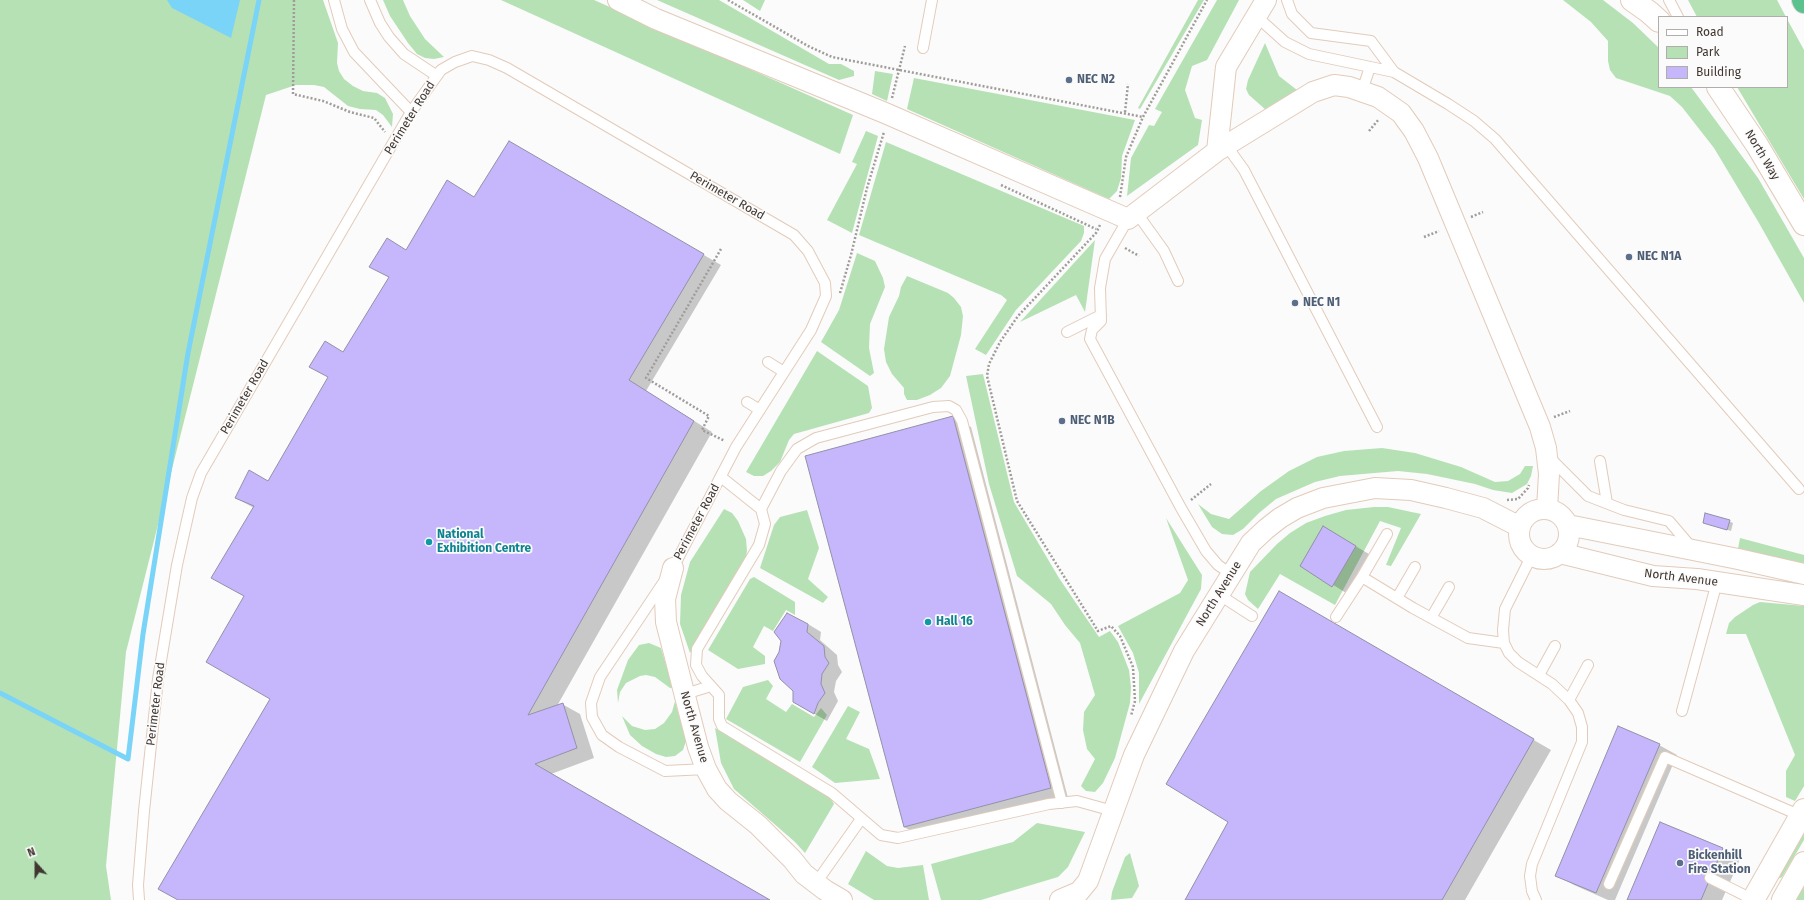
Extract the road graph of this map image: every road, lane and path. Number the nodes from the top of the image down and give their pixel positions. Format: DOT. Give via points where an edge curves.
graph roads {
  1 [pos="294,0"];
  2 [pos="334,0"];
  3 [pos="370,0"];
  4 [pos="618,0"];
  5 [pos="729,0"];
  6 [pos="932,0"];
  7 [pos="1206,0"];
  8 [pos="1286,0"];
  9 [pos="1632,0"];
  10 [pos="1669,0"];
  11 [pos="1261,8"];
  12 [pos="1677,16"];
  13 [pos="1658,20"];
  14 [pos="905,46"];
  15 [pos="923,48"];
  16 [pos="1370,67"];
  17 [pos="899,70"];
  18 [pos="1394,72"];
  19 [pos="437,76"];
  20 [pos="1128,84"];
  21 [pos="1719,88"];
  22 [pos="1362,91"];
  23 [pos="411,112"];
  24 [pos="1125,112"];
  25 [pos="885,113"];
  26 [pos="1143,117"];
  27 [pos="393,143"];
  28 [pos="1222,148"];
  29 [pos="1125,215"];
  30 [pos="1804,224"];
  31 [pos="720,249"];
  32 [pos="1178,281"];
  33 [pos="838,300"];
  34 [pos="1101,314"];
  35 [pos="1068,332"];
  36 [pos="768,362"];
  37 [pos="784,372"];
  38 [pos="746,402"];
  39 [pos="760,410"];
  40 [pos="1378,428"];
  41 [pos="736,447"];
  42 [pos="1547,455"];
  43 [pos="1600,461"];
  44 [pos="720,477"];
  45 [pos="1211,484"];
  46 [pos="1799,489"];
  47 [pos="1607,503"];
  48 [pos="1181,508"];
  49 [pos="761,509"];
  50 [pos="1547,509"];
  51 [pos="1568,525"];
  52 [pos="1520,527"];
  53 [pos="1387,534"];
  54 [pos="1694,550"];
  55 [pos="1560,553"];
  56 [pos="1532,555"];
  57 [pos="1416,567"];
  58 [pos="673,568"];
  59 [pos="1231,574"];
  60 [pos="1804,574"];
  61 [pos="1362,577"];
  62 [pos="1716,582"];
  63 [pos="1449,587"];
  64 [pos="1218,594"];
  65 [pos="1804,596"];
  66 [pos="1397,598"];
  67 [pos="1252,616"];
  68 [pos="1336,617"];
  69 [pos="1431,618"];
  70 [pos="1504,643"];
  71 [pos="1555,646"];
  72 [pos="1588,665"];
  73 [pos="1539,675"];
  74 [pos="711,686"];
  75 [pos="685,694"];
  76 [pos="1569,700"];
  77 [pos="1682,711"];
  78 [pos="1146,729"];
  79 [pos="706,769"];
  80 [pos="1062,803"];
  81 [pos="1112,812"];
  82 [pos="1803,812"];
  83 [pos="861,819"];
  84 [pos="1804,863"];
  85 [pos="1710,878"];
  86 [pos="816,883"];
  87 [pos="1609,884"];
  88 [pos="1066,899"];
  89 [pos="139,900"];
  90 [pos="842,900"];
  91 [pos="1536,900"];
  92 [pos="1753,900"];
  93 [pos="1783,900"];
  1 -- 27 [label="path" via="293,94 374,118"];
  2 -- 23 [label="lane" via="342,29 354,52"];
  3 -- 19 [label="lane" via="389,37 404,54"];
  4 -- 25 [label="street" via="656,19"];
  5 -- 17 [label="path" via="832,57"];
  6 -- 15 [label="lane"];
  7 -- 26 [label="path"];
  8 -- 18 [label="lane" via="1292,14 1311,33 1371,41"];
  9 -- 13 [label="street"];
  10 -- 12 [label="lane"];
  11 -- 16 [label="lane" via="1285,42 1309,54"];
  11 -- 28 [label="street" via="1226,67"];
  14 -- 17 [label="path"];
  16 -- 18 [label="lane"];
  16 -- 22 [label="lane"];
  17 -- 24 [label="path"];
  17 -- 25 [label="path" via="893,96"];
  18 -- 46 [label="lane" via="1464,114 1495,139"];
  19 -- 23 [label="lane, Perimeter Road"];
  19 -- 37 [label="lane, Perimeter Road" via="441,70 472,56 501,65 794,235 819,268 825,283 826,296 811,330"];
  20 -- 24 [label="path"];
  21 -- 30 [label="street, North Way" via="1757,145"];
  22 -- 28 [label="street" via="1334,85 1313,92"];
  22 -- 42 [label="street" via="1378,97 1400,113 1418,138 1540,427"];
  23 -- 27 [label="lane, Perimeter Road"];
  24 -- 26 [label="path"];
  25 -- 29 [label="street"];
  25 -- 33 [label="path" via="878,129 884,132"];
  26 -- 29 [label="path" via="1126,157 1121,196"];
  27 -- 89 [label="lane, Perimeter Road" via="210,455 192,498 177,565 158,679 144,812"];
  28 -- 29 [label="street"];
  28 -- 40 [label="lane" via="1244,170"];
  29 -- 32 [label="lane" via="1164,252"];
  29 -- 34 [label="lane" via="1105,259 1100,288"];
  29 -- 78 [label="path" via="1096,229 1096,233 1018,316 1000,342 989,364 987,376 1017,501 1098,631 1111,626 1120,636 1133,667 1135,701 1131,720"];
  31 -- 41 [label="path" via="646,378 709,416 702,430"];
  34 -- 35 [label="lane"];
  34 -- 48 [label="lane" via="1101,321 1092,330 1090,339"];
  36 -- 37 [label="lane"];
  37 -- 39 [label="lane, Perimeter Road"];
  38 -- 39 [label="lane"];
  39 -- 41 [label="lane, Perimeter Road"];
  41 -- 44 [label="lane, Perimeter Road"];
  42 -- 47 [label="lane" via="1588,496"];
  42 -- 50 [label="street"];
  43 -- 47 [label="lane"];
  44 -- 49 [label="lane"];
  44 -- 58 [label="lane, Perimeter Road"];
  45 -- 48 [label="path"];
  47 -- 54 [label="lane" via="1669,521"];
  48 -- 59 [label="lane" via="1206,551 1218,566"];
  49 -- 74 [label="lane" via="765,524 759,544 697,649 696,665"];
  49 -- 80 [label="lane" via="781,471 797,449 816,438 933,407 949,406 956,410 962,421"];
  50 -- 51 [label="street" via="1561,515"];
  50 -- 52 [label="street" via="1536,510 1528,515"];
  51 -- 54 [label="street"];
  51 -- 55 [label="street" via="1570,534"];
  52 -- 56 [label="street" via="1522,545"];
  52 -- 59 [label="street, North Avenue" via="1483,508 1411,490 1375,488 1323,498 1280,518 1251,543"];
  53 -- 61 [label="lane"];
  54 -- 60 [label="street"];
  55 -- 56 [label="street" via="1546,558"];
  55 -- 62 [label="street, North Avenue" via="1653,576"];
  56 -- 70 [label="lane" via="1505,609"];
  57 -- 66 [label="lane"];
  58 -- 75 [label="street, North Avenue" via="665,599 666,622"];
  58 -- 79 [label="lane, Perimeter Road" via="600,677 591,703 592,717 602,735 665,772"];
  59 -- 64 [label="street, North Avenue"];
  61 -- 66 [label="lane"];
  61 -- 68 [label="lane"];
  62 -- 65 [label="street, North Avenue"];
  62 -- 77 [label="lane"];
  63 -- 69 [label="lane"];
  64 -- 67 [label="lane"];
  64 -- 78 [label="street, North Avenue" via="1184,651"];
  66 -- 69 [label="lane"];
  69 -- 70 [label="lane" via="1468,638"];
  70 -- 73 [label="lane" via="1518,662"];
  71 -- 73 [label="lane"];
  72 -- 76 [label="lane"];
  73 -- 76 [label="lane"];
  74 -- 75 [label="lane"];
  74 -- 83 [label="lane" via="718,695 719,719 722,726 832,793"];
  75 -- 79 [label="street, North Avenue"];
  76 -- 91 [label="lane" via="1578,713 1582,727 1582,742 1532,864 1530,876"];
  78 -- 81 [label="street, North Avenue"];
  79 -- 86 [label="street, North Avenue" via="717,789 728,801 758,825 804,874"];
  80 -- 81 [label="lane" via="1077,801"];
  80 -- 83 [label="lane" via="898,838 881,834"];
  81 -- 88 [label="street, North Avenue" via="1088,881 1079,892"];
  82 -- 87 [label="lane" via="1792,812 1665,757"];
  82 -- 92 [label="street"];
  83 -- 86 [label="lane"];
  84 -- 93 [label="street"];
  85 -- 92 [label="lane"];
  86 -- 90 [label="street, North Avenue"];
}
